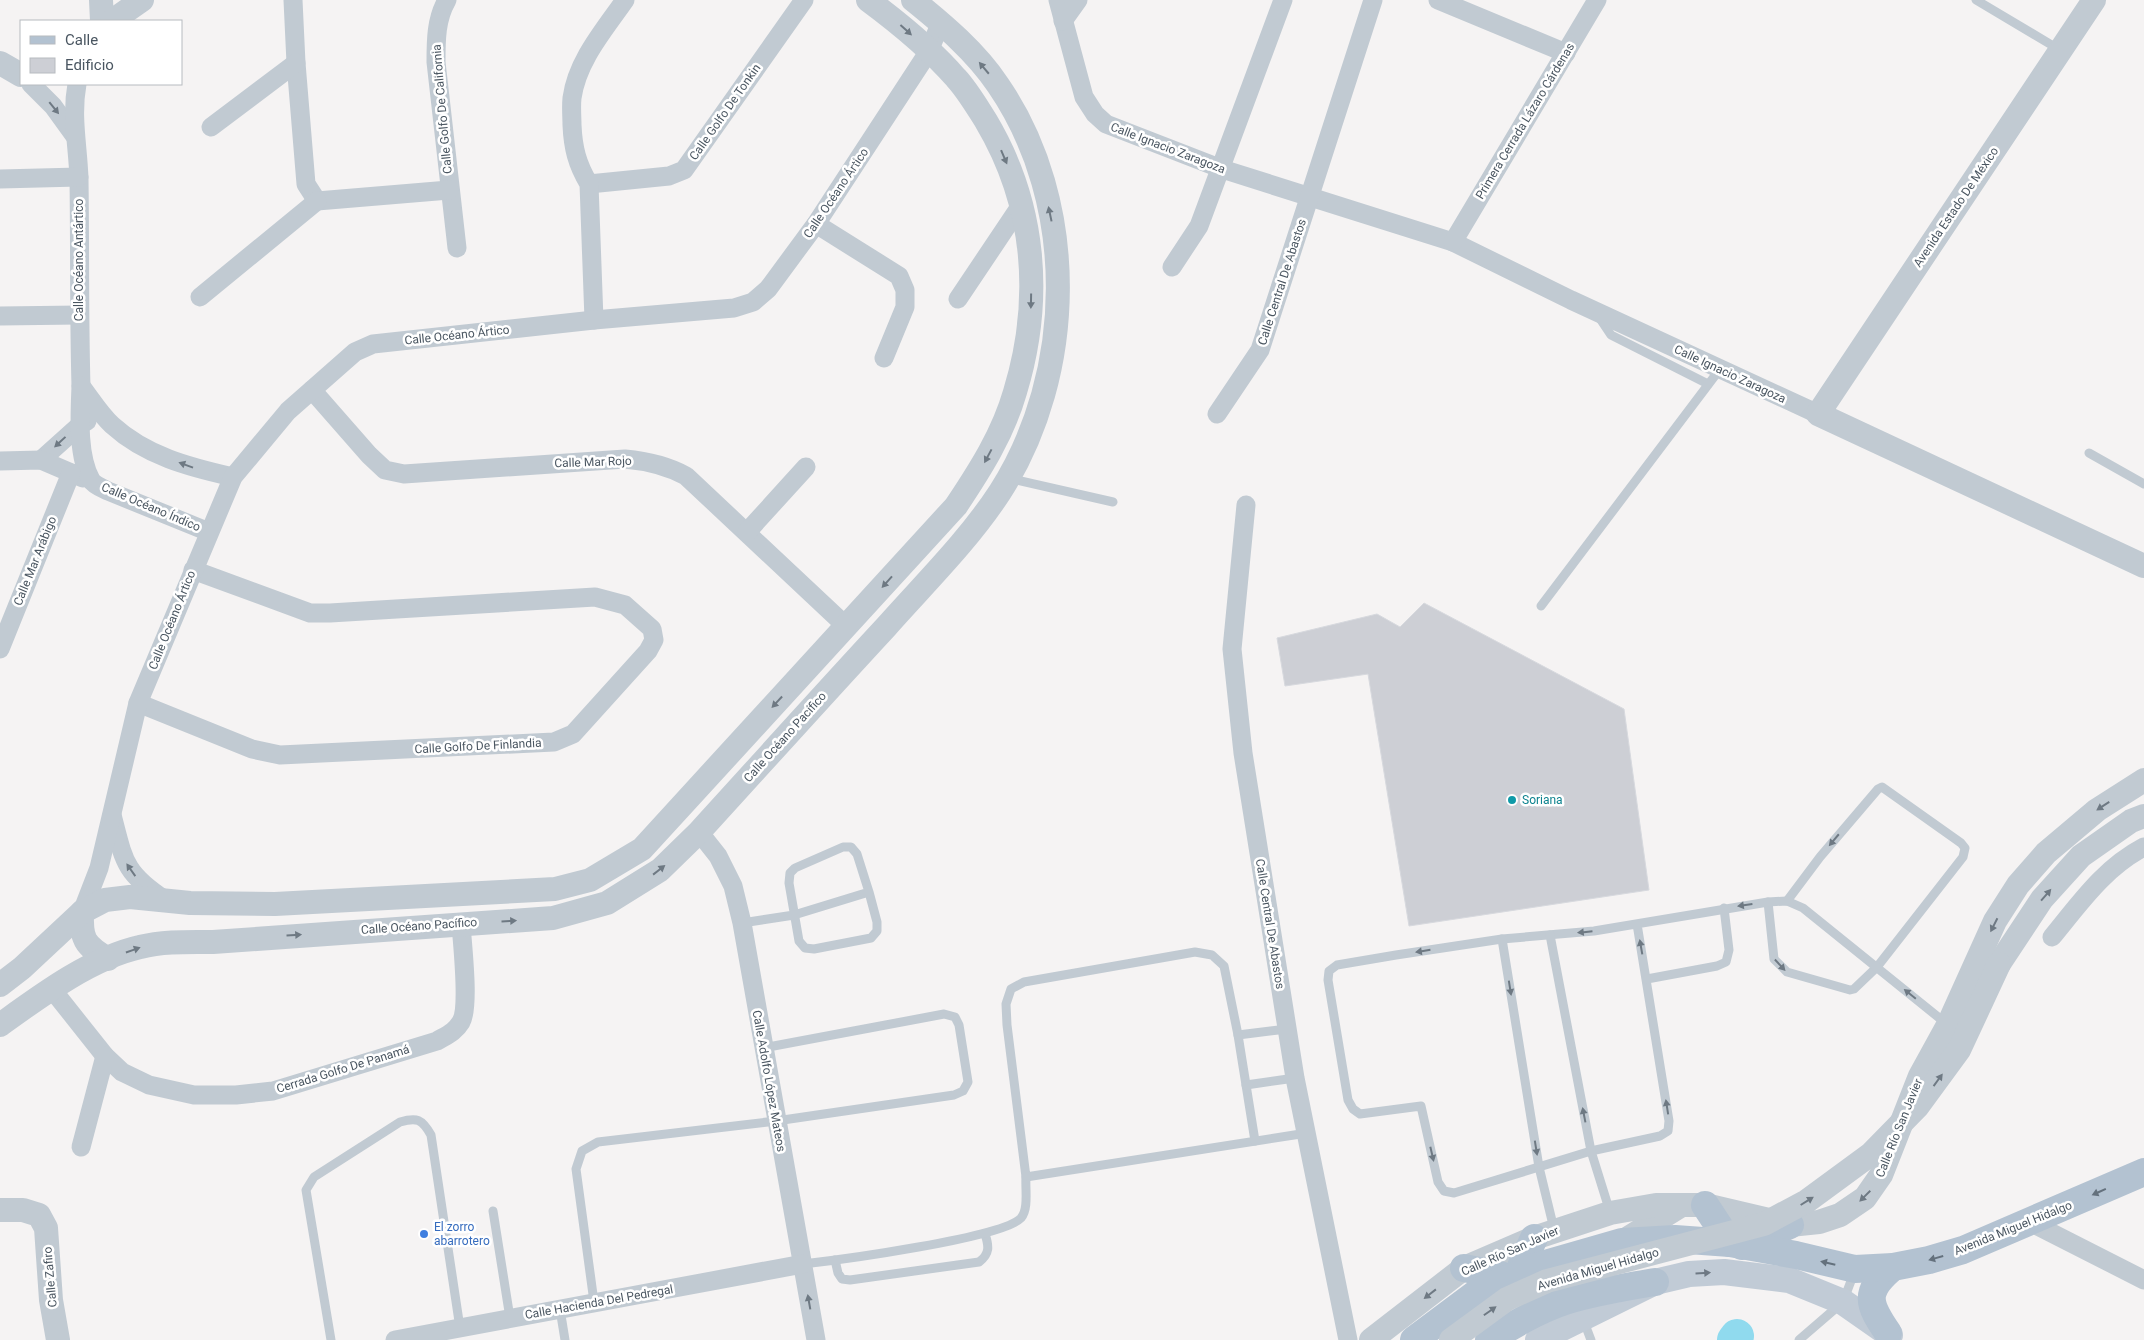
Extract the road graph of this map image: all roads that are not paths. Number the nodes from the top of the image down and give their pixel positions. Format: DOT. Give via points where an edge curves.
graph roads {
  1 [pos="100,0"];
  2 [pos="142,0"];
  3 [pos="293,0"];
  4 [pos="447,0"];
  5 [pos="625,0"];
  6 [pos="804,0"];
  7 [pos="868,0"];
  8 [pos="913,0"];
  9 [pos="1058,0"];
  10 [pos="1078,0"];
  11 [pos="1283,0"];
  12 [pos="1373,0"];
  13 [pos="1438,0"];
  14 [pos="1597,0"];
  15 [pos="1976,0"];
  16 [pos="2094,0"];
  17 [pos="102,20"];
  18 [pos="113,20"];
  19 [pos="1063,21"];
  20 [pos="941,22"];
  21 [pos="2061,50"];
  22 [pos="930,51"];
  23 [pos="1566,53"];
  24 [pos="0,63"];
  25 [pos="296,63"];
  26 [pos="20,74"];
  27 [pos="32,85"];
  28 [pos="78,85"];
  29 [pos="211,127"];
  30 [pos="74,135"];
  31 [pos="1222,169"];
  32 [pos="79,177"];
  33 [pos="0,179"];
  34 [pos="589,184"];
  35 [pos="450,190"];
  36 [pos="1310,198"];
  37 [pos="317,201"];
  38 [pos="1021,204"];
  39 [pos="816,224"];
  40 [pos="1453,242"];
  41 [pos="457,248"];
  42 [pos="1172,267"];
  43 [pos="200,297"];
  44 [pos="958,299"];
  45 [pos="1595,310"];
  46 [pos="79,315"];
  47 [pos="0,316"];
  48 [pos="594,320"];
  49 [pos="884,358"];
  50 [pos="1720,369"];
  51 [pos="1708,384"];
  52 [pos="81,386"];
  53 [pos="312,390"];
  54 [pos="101,413"];
  55 [pos="1217,414"];
  56 [pos="1818,414"];
  57 [pos="80,424"];
  58 [pos="2088,452"];
  59 [pos="41,460"];
  60 [pos="0,462"];
  61 [pos="806,467"];
  62 [pos="71,473"];
  63 [pos="233,477"];
  64 [pos="1008,478"];
  65 [pos="92,482"];
  66 [pos="2144,484"];
  67 [pos="1113,502"];
  68 [pos="1246,505"];
  69 [pos="209,532"];
  70 [pos="747,532"];
  71 [pos="2144,566"];
  72 [pos="193,570"];
  73 [pos="1541,606"];
  74 [pos="846,628"];
  75 [pos="0,649"];
  76 [pos="138,703"];
  77 [pos="2144,780"];
  78 [pos="111,812"];
  79 [pos="2144,816"];
  80 [pos="699,832"];
  81 [pos="2144,847"];
  82 [pos="869,892"];
  83 [pos="1787,901"];
  84 [pos="167,902"];
  85 [pos="1768,902"];
  86 [pos="1724,908"];
  87 [pos="82,912"];
  88 [pos="794,915"];
  89 [pos="742,923"];
  90 [pos="461,924"];
  91 [pos="1636,924"];
  92 [pos="1550,935"];
  93 [pos="2052,937"];
  94 [pos="1502,940"];
  95 [pos="170,942"];
  96 [pos="108,958"];
  97 [pos="1877,967"];
  98 [pos="1647,979"];
  99 [pos="0,985"];
  100 [pos="51,988"];
  101 [pos="0,1025"];
  102 [pos="1948,1025"];
  103 [pos="1287,1028"];
  104 [pos="1238,1035"];
  105 [pos="763,1048"];
  106 [pos="105,1056"];
  107 [pos="1295,1078"];
  108 [pos="1246,1086"];
  109 [pos="776,1121"];
  110 [pos="1307,1133"];
  111 [pos="1255,1141"];
  112 [pos="81,1147"];
  113 [pos="1591,1151"];
  114 [pos="1540,1167"];
  115 [pos="2144,1172"];
  116 [pos="1026,1177"];
  117 [pos="1694,1205"];
  118 [pos="0,1210"];
  119 [pos="493,1211"];
  120 [pos="2055,1211"];
  121 [pos="1610,1213"];
  122 [pos="2030,1222"];
  123 [pos="1790,1225"];
  124 [pos="985,1234"];
  125 [pos="1544,1234"];
  126 [pos="1622,1242"];
  127 [pos="2073,1243"];
  128 [pos="1736,1244"];
  129 [pos="835,1260"];
  130 [pos="803,1264"];
  131 [pos="1893,1267"];
  132 [pos="1464,1268"];
  133 [pos="1855,1269"];
  134 [pos="1513,1275"];
  135 [pos="2144,1280"];
  136 [pos="1655,1282"];
  137 [pos="594,1302"];
  138 [pos="1843,1302"];
  139 [pos="560,1309"];
  140 [pos="510,1318"];
  141 [pos="1579,1320"];
  142 [pos="460,1328"];
  143 [pos="1893,1337"];
  144 [pos="58,1340"];
  145 [pos="331,1340"];
  146 [pos="395,1340"];
  147 [pos="565,1340"];
  148 [pos="816,1340"];
  149 [pos="1348,1340"];
  150 [pos="1371,1340"];
  151 [pos="1414,1340"];
  152 [pos="1451,1340"];
  153 [pos="1489,1340"];
  154 [pos="1538,1340"];
  155 [pos="1799,1340"];
  1 -- 17 [label="street"];
  2 -- 18 [label="street"];
  3 -- 25 [label="street"];
  4 -- 35 [label="street, Calle Golfo De California" via="436,34 436,62"];
  5 -- 34 [label="street" via="586,57 572,99 573,146 579,167"];
  6 -- 34 [label="street, Calle Golfo De Tonkin" via="684,170 669,176"];
  7 -- 22 [label="street, one-way"];
  8 -- 20 [label="street, Calle Océano Pacífico"];
  9 -- 19 [label="street, Calle Ignacio Zaragoza"];
  10 -- 19 [label="street"];
  11 -- 31 [label="street"];
  12 -- 36 [label="street"];
  13 -- 23 [label="street"];
  14 -- 23 [label="street, Primera Cerrada Lázaro Cárdenas"];
  15 -- 21 [label="lane"];
  16 -- 21 [label="street, Avenida Estado De México"];
  19 -- 31 [label="street, Calle Ignacio Zaragoza" via="1084,97 1095,114 1106,124"];
  20 -- 22 [label="street, Calle Océano Ártico"];
  64 -- 20 [label="street, Calle Océano Pacífico, one-way" via="1036,416 1050,365 1057,317 1058,262 1040,170 1020,123 998,85 968,48"];
  21 -- 56 [label="street, Avenida Estado De México"];
  22 -- 38 [label="street, one-way" via="957,78 997,141"];
  22 -- 39 [label="street, Calle Océano Ártico"];
  23 -- 40 [label="street, Primera Cerrada Lázaro Cárdenas"];
  24 -- 26 [label="street"];
  25 -- 29 [label="street"];
  25 -- 37 [label="street" via="306,184"];
  27 -- 30 [label="street, Calle Océano Antártico, one-way" via="54,106"];
  28 -- 30 [label="street, Calle Océano Antártico"];
  30 -- 32 [label="street, Calle Océano Antártico"];
  31 -- 36 [label="street, Calle Ignacio Zaragoza"];
  31 -- 42 [label="street" via="1199,226"];
  32 -- 33 [label="street"];
  32 -- 46 [label="street, Calle Océano Antártico"];
  34 -- 48 [label="street"];
  35 -- 37 [label="street, Calle Golfo De California"];
  35 -- 41 [label="street, Calle Golfo De California"];
  36 -- 40 [label="street, Calle Ignacio Zaragoza"];
  36 -- 55 [label="street, Calle Central De Abastos" via="1260,350"];
  37 -- 43 [label="street"];
  38 -- 44 [label="street"];
  38 -- 74 [label="street, one-way" via="1031,252 1032,305 1027,348 1015,394 998,435 956,506"];
  39 -- 48 [label="street, Calle Océano Ártico" via="768,289 753,302 734,308"];
  39 -- 49 [label="street" via="898,276 905,290 905,307"];
  40 -- 45 [label="street, Calle Ignacio Zaragoza"];
  45 -- 50 [label="street, Calle Ignacio Zaragoza"];
  45 -- 51 [label="lane" via="1610,335"];
  46 -- 47 [label="street"];
  46 -- 52 [label="street, Calle Océano Antártico"];
  48 -- 53 [label="street, Calle Océano Ártico" via="374,344 355,352"];
  50 -- 51 [label="lane"];
  50 -- 56 [label="street, Calle Ignacio Zaragoza"];
  51 -- 73 [label="lane"];
  52 -- 54 [label="street"];
  52 -- 57 [label="street, Calle Océano Índico"];
  53 -- 63 [label="street, Calle Océano Ártico" via="288,411"];
  53 -- 70 [label="street, Calle Mar Rojo" via="385,470 404,474 625,459 649,462 670,467 686,476"];
  54 -- 57 [label="street"];
  63 -- 54 [label="street, one-way" via="196,469 152,453 112,425"];
  56 -- 71 [label="street, Calle Ignacio Zaragoza"];
  57 -- 59 [label="street, one-way"];
  57 -- 65 [label="street, Calle Océano Índico" via="86,468"];
  58 -- 66 [label="lane"];
  59 -- 60 [label="street, Calle Océano Índico"];
  59 -- 62 [label="street, Calle Océano Índico"];
  61 -- 70 [label="street"];
  62 -- 65 [label="street, Calle Océano Índico"];
  62 -- 75 [label="street, Calle Mar Arábigo"];
  63 -- 69 [label="street, Calle Océano Ártico"];
  64 -- 67 [label="lane"];
  64 -- 80 [label="street, Calle Océano Pacífico" via="977,524 948,558"];
  65 -- 69 [label="street, Calle Océano Índico"];
  68 -- 103 [label="street, Calle Central De Abastos" via="1232,649 1243,753"];
  69 -- 72 [label="street, Calle Océano Ártico"];
  70 -- 74 [label="street, Calle Mar Rojo"];
  72 -- 76 [label="street, Calle Océano Ártico"];
  72 -- 76 [label="street, Calle Golfo De Finlandia" via="310,613 595,597 625,605 652,629 654,640 573,734 554,742 280,755 252,749"];
  74 -- 84 [label="street, one-way" via="642,849 590,880 555,888 285,903"];
  76 -- 78 [label="street, Calle Océano Ártico"];
  77 -- 102 [label="street, Calle Río San Javier, one-way" via="2090,816 2046,853 2018,885 1996,921"];
  84 -- 78 [label="street, one-way" via="128,870"];
  78 -- 87 [label="street, Calle Océano Ártico" via="99,868"];
  152 -- 79 [label="street, Avenida Miguel Hidalgo, one-way, bridge" via="1507,1299 1546,1281 1764,1224 1807,1201 1871,1154 1918,1106 1959,1050 1999,964 2042,899 2081,856 2131,821"];
  80 -- 89 [label="street, Calle Adolfo López Mateos" via="718,856 733,886"];
  90 -- 80 [label="street, Calle Océano Pacífico, one-way" via="553,918 607,903 660,870"];
  81 -- 93 [label="street" via="2103,876"];
  82 -- 88 [label="lane"];
  82 -- 88 [label="lane" via="877,922 877,931 870,938 805,948 799,941"];
  82 -- 88 [label="lane" via="857,854 851,848 843,847 790,873"];
  83 -- 85 [label="lane"];
  83 -- 97 [label="lane" via="1803,908"];
  97 -- 83 [label="lane, one-way" via="1963,858 1961,843 1882,787 1820,857"];
  84 -- 87 [label="street" via="130,897 105,900"];
  84 -- 95 [label="street" via="177,912 179,921"];
  85 -- 86 [label="lane, one-way"];
  85 -- 97 [label="lane, one-way" via="1774,960 1787,972 1854,990"];
  86 -- 91 [label="lane"];
  86 -- 98 [label="lane" via="1729,950 1726,962"];
  87 -- 96 [label="street" via="84,940 93,950"];
  87 -- 99 [label="street"];
  88 -- 89 [label="lane"];
  89 -- 105 [label="street, Calle Adolfo López Mateos"];
  95 -- 90 [label="street, Calle Océano Pacífico, one-way" via="213,942"];
  90 -- 106 [label="street, Cerrada Golfo De Panamá" via="465,1003 462,1020 453,1033 437,1041 273,1092 236,1096 194,1095 149,1086 122,1072"];
  91 -- 92 [label="lane, one-way"];
  98 -- 91 [label="lane, one-way"];
  92 -- 94 [label="lane"];
  113 -- 92 [label="lane, one-way"];
  94 -- 114 [label="lane, one-way"];
  94 -- 114 [label="lane, one-way" via="1337,966 1329,971 1348,1100 1352,1110 1360,1114 1421,1106 1438,1182 1444,1191 1454,1193"];
  96 -- 95 [label="street, Calle Océano Pacífico, one-way" via="139,947"];
  96 -- 100 [label="street, Calle Océano Pacífico"];
  102 -- 97 [label="lane, one-way"];
  113 -- 98 [label="lane, one-way" via="1660,1136 1668,1131"];
  100 -- 101 [label="street, Calle Océano Pacífico"];
  100 -- 106 [label="street, Cerrada Golfo De Panamá"];
  102 -- 123 [label="street, Calle Río San Javier, one-way" via="1920,1076 1881,1176 1865,1198 1840,1215 1818,1222"];
  103 -- 104 [label="lane"];
  103 -- 107 [label="street, Calle Central De Abastos"];
  104 -- 108 [label="lane"];
  104 -- 116 [label="lane" via="1224,966 1212,955 1194,952 1024,982 1011,989 1006,1004 1007,1025"];
  105 -- 109 [label="street, Calle Adolfo López Mateos"];
  105 -- 109 [label="lane" via="944,1014 955,1017 960,1025 968,1082 964,1091 954,1096"];
  106 -- 112 [label="street"];
  107 -- 108 [label="lane"];
  107 -- 110 [label="street, Calle Central De Abastos"];
  108 -- 111 [label="lane"];
  109 -- 130 [label="street, Calle Adolfo López Mateos"];
  109 -- 137 [label="lane" via="598,1142 582,1151 576,1169"];
  110 -- 111 [label="lane"];
  110 -- 149 [label="street, Calle Central De Abastos"];
  111 -- 116 [label="lane"];
  113 -- 114 [label="lane"];
  113 -- 121 [label="lane"];
  114 -- 125 [label="lane"];
  115 -- 120 [label="main road, Avenida Miguel Hidalgo, one-way"];
  116 -- 124 [label="lane" via="1023,1216"];
  117 -- 121 [label="street, Calle Río San Javier" via="1656,1205"];
  117 -- 123 [label="street, Calle Río San Javier"];
  117 -- 126 [label="street"];
  117 -- 128 [label="main road"];
  118 -- 144 [label="street, Calle Zafiro" via="23,1210 39,1215 46,1228 51,1300"];
  119 -- 140 [label="lane"];
  120 -- 122 [label="main road, Avenida Miguel Hidalgo"];
  120 -- 127 [label="street"];
  121 -- 125 [label="street, Calle Río San Javier"];
  122 -- 127 [label="street"];
  122 -- 131 [label="main road, Avenida Miguel Hidalgo, one-way" via="1963,1250"];
  123 -- 128 [label="main road"];
  124 -- 129 [label="lane"];
  124 -- 129 [label="lane" via="989,1245 986,1256 979,1262 850,1280 842,1279"];
  125 -- 132 [label="street, Calle Río San Javier"];
  125 -- 134 [label="main road"];
  126 -- 128 [label="main road, Avenida Miguel Hidalgo" via="1675,1239"];
  126 -- 134 [label="main road, Avenida Miguel Hidalgo"];
  127 -- 135 [label="street"];
  133 -- 128 [label="main road, Avenida Miguel Hidalgo, one-way"];
  129 -- 130 [label="lane"];
  130 -- 137 [label="street, Calle Hacienda Del Pedregal"];
  148 -- 130 [label="street, Calle Adolfo López Mateos, one-way"];
  131 -- 133 [label="main road, Avenida Miguel Hidalgo"];
  131 -- 143 [label="main road" via="1880,1278 1872,1299 1874,1312"];
  132 -- 134 [label="main road"];
  132 -- 150 [label="street, Calle Río San Javier, one-way"];
  133 -- 138 [label="lane"];
  134 -- 151 [label="main road, Avenida Miguel Hidalgo" via="1470,1297"];
  136 -- 138 [label="main road, one-way" via="1689,1274 1724,1272 1789,1280"];
  136 -- 141 [label="main road" via="1613,1288"];
  137 -- 139 [label="street, Calle Hacienda Del Pedregal"];
  138 -- 143 [label="main road"];
  138 -- 155 [label="lane"];
  139 -- 140 [label="street, Calle Hacienda Del Pedregal"];
  139 -- 147 [label="lane"];
  140 -- 142 [label="street, Calle Hacienda Del Pedregal"];
  141 -- 153 [label="main road" via="1514,1324"];
  141 -- 154 [label="main road"];
  142 -- 145 [label="lane" via="431,1135 424,1124 413,1118 400,1122 314,1177 306,1190"];
  142 -- 146 [label="street, Calle Hacienda Del Pedregal"];
}
